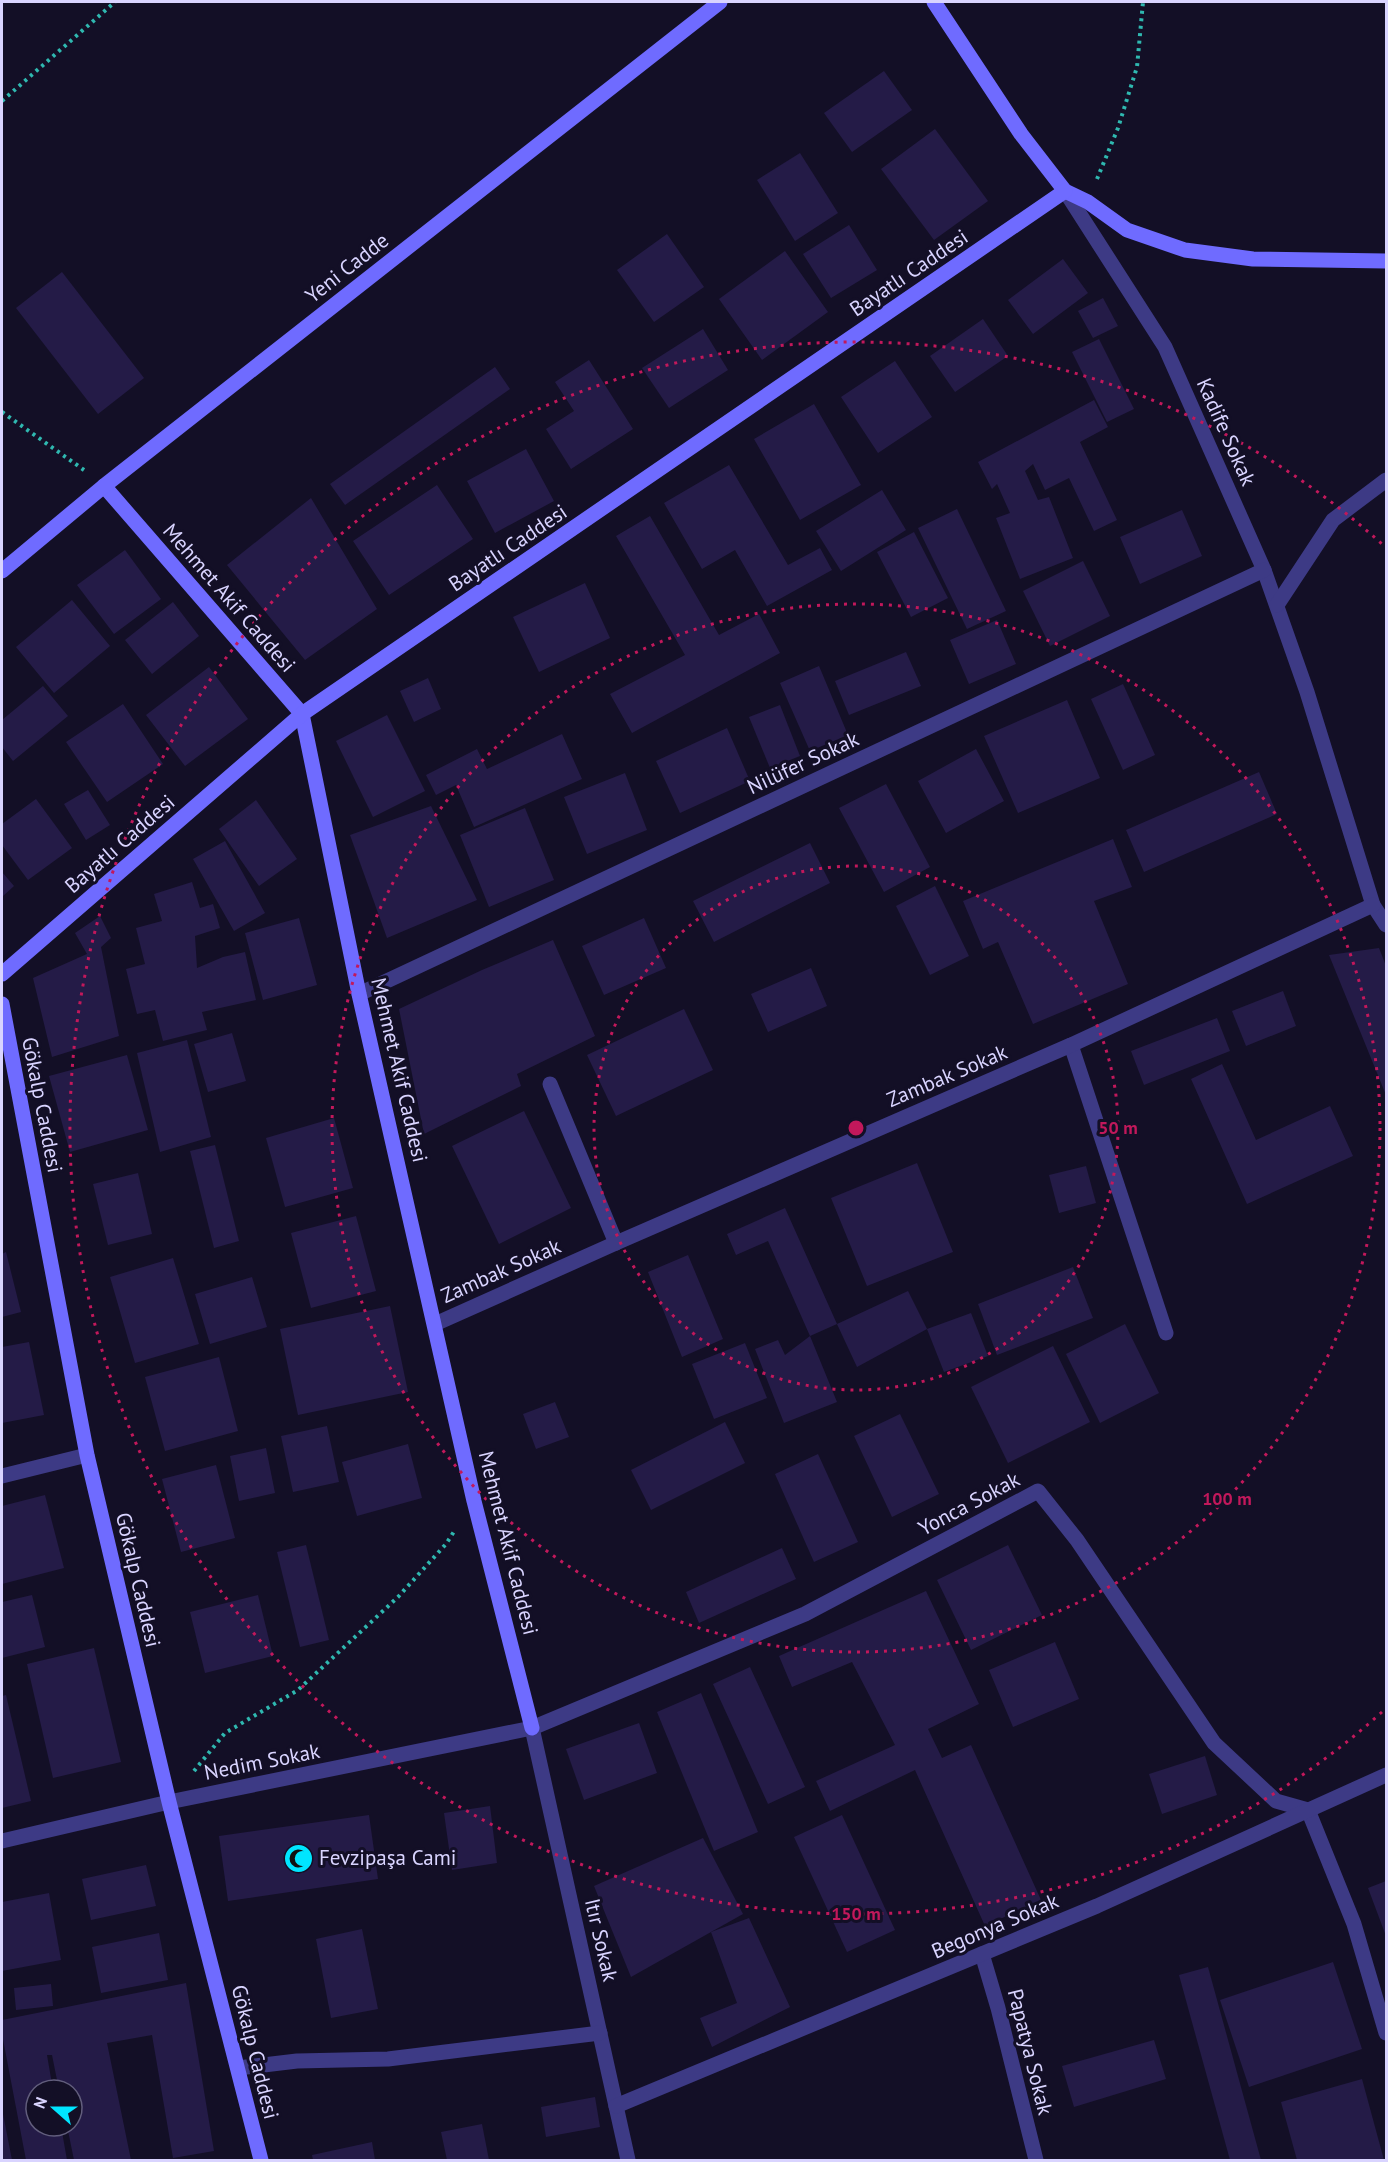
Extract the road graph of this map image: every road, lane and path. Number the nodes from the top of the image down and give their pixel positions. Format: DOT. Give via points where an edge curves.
graph roads {
  1 [pos="115,2"];
  2 [pos="720,2"];
  3 [pos="934,2"];
  4 [pos="1143,2"];
  5 [pos="2,101"];
  6 [pos="1065,191"];
  7 [pos="1088,202"];
  8 [pos="1386,261"];
  9 [pos="2,412"];
  10 [pos="1386,480"];
  11 [pos="104,486"];
  12 [pos="1264,570"];
  13 [pos="2,571"];
  14 [pos="1277,605"];
  15 [pos="302,714"];
  16 [pos="1373,905"];
  17 [pos="1386,925"];
  18 [pos="2,974"];
  19 [pos="359,993"];
  20 [pos="2,1004"];
  21 [pos="1071,1045"];
  22 [pos="550,1084"];
  23 [pos="616,1243"];
  24 [pos="435,1324"];
  25 [pos="1166,1333"];
  26 [pos="87,1455"];
  27 [pos="2,1476"];
  28 [pos="474,1501"];
  29 [pos="532,1728"];
  30 [pos="1386,1775"];
  31 [pos="169,1802"];
  32 [pos="1308,1810"];
  33 [pos="2,1841"];
  34 [pos="982,1954"];
  35 [pos="1386,2032"];
  36 [pos="600,2033"];
  37 [pos="238,2068"];
  38 [pos="616,2106"];
  39 [pos="261,2160"];
  40 [pos="628,2160"];
  41 [pos="1036,2160"];
  1 -- 5 [label="path"];
  2 -- 11 [label="street, Yeni Cadde"];
  3 -- 6 [label="street, Kadife Sokak" via="1021,135"];
  4 -- 7 [label="path" via="1137,67"];
  6 -- 7 [label="street"];
  6 -- 12 [label="street, Kadife Sokak" via="1165,347"];
  6 -- 15 [label="street, Bayatlı Caddesi"];
  7 -- 8 [label="street" via="1127,230 1185,250 1253,259"];
  9 -- 11 [label="path"];
  10 -- 14 [label="street" via="1333,520"];
  11 -- 13 [label="street, Yeni Cadde"];
  11 -- 15 [label="street, Mehmet Akif Caddesi"];
  12 -- 14 [label="street, Kadife Sokak"];
  12 -- 19 [label="street, Nilüfer Sokak"];
  14 -- 16 [label="street, Kadife Sokak"];
  15 -- 18 [label="street, Bayatlı Caddesi"];
  15 -- 19 [label="street, Mehmet Akif Caddesi"];
  16 -- 17 [label="street, Kadife Sokak"];
  16 -- 21 [label="street, Zambak Sokak"];
  19 -- 24 [label="street, Mehmet Akif Caddesi"];
  20 -- 26 [label="street, Gökalp Caddesi"];
  21 -- 23 [label="street, Zambak Sokak"];
  21 -- 25 [label="street"];
  22 -- 23 [label="street"];
  23 -- 24 [label="street, Zambak Sokak"];
  24 -- 28 [label="street, Mehmet Akif Caddesi"];
  26 -- 27 [label="street"];
  26 -- 31 [label="street, Gökalp Caddesi"];
  28 -- 29 [label="street, Mehmet Akif Caddesi"];
  28 -- 31 [label="path" via="446,1544 398,1597 298,1690 225,1733"];
  29 -- 31 [label="street, Nedim Sokak"];
  29 -- 32 [label="street, Yonca Sokak" via="805,1614 1038,1491 1077,1540 1214,1743 1276,1801"];
  29 -- 36 [label="street, Itır Sokak"];
  30 -- 32 [label="street, Begonya Sokak"];
  31 -- 33 [label="street, Nedim Sokak"];
  31 -- 37 [label="street, Gökalp Caddesi"];
  32 -- 34 [label="street, Begonya Sokak"];
  32 -- 35 [label="street" via="1354,1924"];
  34 -- 38 [label="street, Begonya Sokak"];
  34 -- 41 [label="street, Papatya Sokak"];
  36 -- 37 [label="street" via="388,2059 297,2061"];
  36 -- 38 [label="street, Itır Sokak"];
  37 -- 39 [label="street, Gökalp Caddesi"];
  38 -- 40 [label="street, Itır Sokak"];
}
